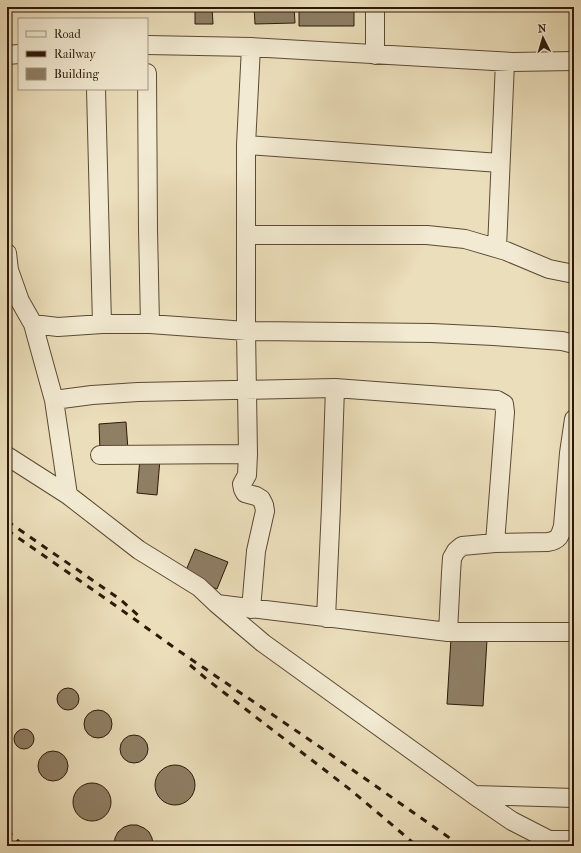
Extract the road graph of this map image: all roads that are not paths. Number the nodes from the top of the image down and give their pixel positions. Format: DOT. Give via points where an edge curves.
graph roads {
  1 [pos="375,7"];
  2 [pos="148,45"];
  3 [pos="251,47"];
  4 [pos="18,54"];
  5 [pos="7,55"];
  6 [pos="375,55"];
  7 [pos="505,62"];
  8 [pos="574,62"];
  9 [pos="96,90"];
  10 [pos="147,90"];
  11 [pos="246,145"];
  12 [pos="500,164"];
  13 [pos="246,235"];
  14 [pos="497,248"];
  15 [pos="7,253"];
  16 [pos="574,274"];
  17 [pos="33,324"];
  18 [pos="102,324"];
  19 [pos="150,324"];
  20 [pos="246,331"];
  21 [pos="574,344"];
  22 [pos="335,388"];
  23 [pos="247,389"];
  24 [pos="54,400"];
  25 [pos="574,419"];
  26 [pos="248,454"];
  27 [pos="100,455"];
  28 [pos="7,456"];
  29 [pos="68,495"];
  30 [pos="494,542"];
  31 [pos="217,604"];
  32 [pos="251,609"];
  33 [pos="326,618"];
  34 [pos="448,632"];
  35 [pos="574,632"];
  36 [pos="474,795"];
  37 [pos="574,798"];
  38 [pos="574,840"];
  39 [pos="553,843"];
  1 -- 6 [label="street"];
  2 -- 3 [label="street"];
  3 -- 6 [label="street"];
  3 -- 11 [label="street"];
  4 -- 5 [label="street"];
  6 -- 7 [label="street"];
  7 -- 8 [label="street"];
  7 -- 12 [label="street"];
  9 -- 18 [label="street"];
  10 -- 19 [label="street"];
  11 -- 12 [label="street"];
  11 -- 13 [label="street"];
  12 -- 14 [label="street"];
  13 -- 14 [label="street" via="427,235 465,239"];
  13 -- 20 [label="street"];
  14 -- 16 [label="street" via="549,268"];
  15 -- 17 [label="street" via="9,270 20,301"];
  17 -- 18 [label="street" via="58,328"];
  17 -- 24 [label="street"];
  18 -- 19 [label="street"];
  19 -- 20 [label="street"];
  20 -- 21 [label="street" via="432,333 562,341"];
  20 -- 23 [label="street"];
  22 -- 23 [label="street"];
  22 -- 30 [label="street" via="497,400 504,404"];
  22 -- 33 [label="street"];
  23 -- 24 [label="street" via="138,392"];
  23 -- 26 [label="street"];
  24 -- 29 [label="street"];
  25 -- 30 [label="street" via="560,535 555,541 548,542"];
  26 -- 27 [label="street"];
  26 -- 32 [label="street" via="243,489 246,493 261,499 265,511 256,551"];
  28 -- 29 [label="street"];
  29 -- 31 [label="street" via="139,550 199,587"];
  30 -- 34 [label="street" via="462,546 452,558"];
  31 -- 32 [label="street"];
  31 -- 36 [label="street" via="263,643"];
  32 -- 33 [label="street"];
  33 -- 34 [label="street"];
  34 -- 35 [label="street"];
  36 -- 37 [label="street"];
  36 -- 39 [label="street" via="512,821"];
  38 -- 39 [label="street"];
}
